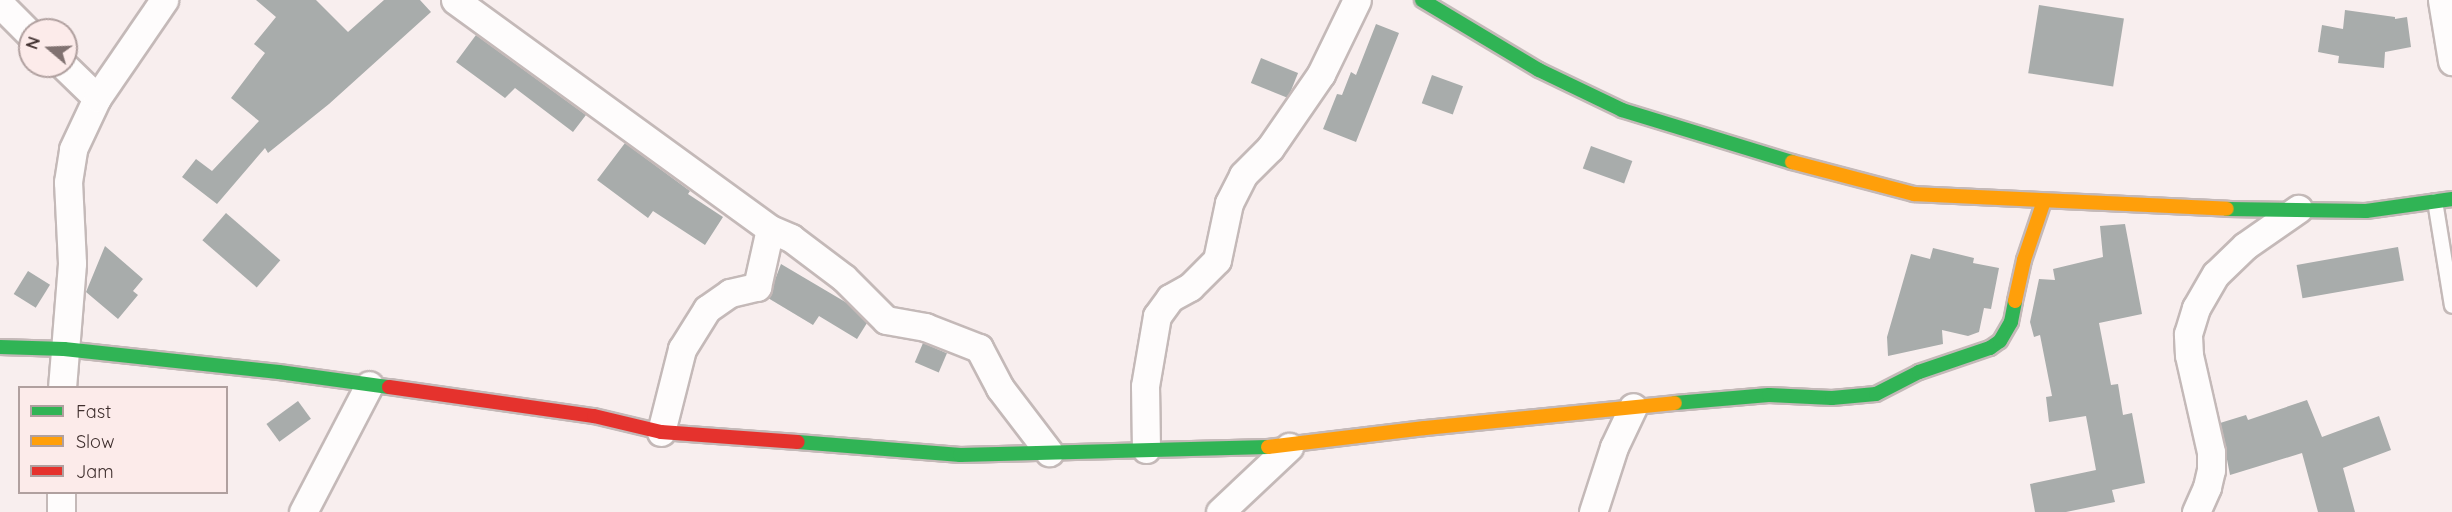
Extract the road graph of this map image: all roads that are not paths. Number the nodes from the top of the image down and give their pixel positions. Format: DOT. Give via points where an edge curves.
graph roads {
  1 [pos="164,0"];
  2 [pos="455,0"];
  3 [pos="1358,0"];
  4 [pos="1422,0"];
  5 [pos="2442,0"];
  6 [pos="0,4"];
  7 [pos="18,22"];
  8 [pos="2452,61"];
  9 [pos="76,78"];
  10 [pos="97,98"];
  11 [pos="2452,199"];
  12 [pos="2044,201"];
  13 [pos="2435,201"];
  14 [pos="2298,209"];
  15 [pos="770,229"];
  16 [pos="2452,306"];
  17 [pos="0,347"];
  18 [pos="64,349"];
  19 [pos="369,384"];
  20 [pos="62,386"];
  21 [pos="1633,407"];
  22 [pos="661,432"];
  23 [pos="1290,447"];
  24 [pos="1146,449"];
  25 [pos="1049,452"];
  26 [pos="61,494"];
  27 [pos="61,512"];
  28 [pos="303,512"];
  29 [pos="1220,512"];
  30 [pos="1593,512"];
  31 [pos="2196,512"];
  1 -- 10 [label="street"];
  2 -- 15 [label="street"];
  3 -- 24 [label="street" via="1321,74 1270,148 1243,175 1229,203 1217,261 1190,287 1170,298 1157,316 1145,386"];
  4 -- 12 [label="street" via="1539,70 1622,110 1745,149 1914,194"];
  5 -- 8 [label="street"];
  6 -- 7 [label="street"];
  9 -- 10 [label="street"];
  10 -- 18 [label="street" via="73,149 68,182 72,263"];
  11 -- 13 [label="street"];
  12 -- 14 [label="street"];
  12 -- 21 [label="street" via="2006,333 1990,348 1919,372 1876,394 1832,398 1768,395"];
  13 -- 14 [label="street" via="2366,211"];
  13 -- 16 [label="lane"];
  14 -- 31 [label="street" via="2245,246 2216,274 2196,308 2188,334 2189,355 2211,452 2207,487"];
  15 -- 22 [label="street" via="757,287 730,292 707,309 682,349"];
  15 -- 25 [label="street" via="791,238 844,278 886,320 925,327 979,348 1000,388"];
  17 -- 18 [label="street"];
  18 -- 19 [label="street"];
  18 -- 20 [label="street"];
  19 -- 22 [label="street" via="594,416"];
  19 -- 28 [label="street"];
  21 -- 23 [label="street" via="1425,428"];
  21 -- 30 [label="street" via="1614,447"];
  22 -- 25 [label="street" via="960,455"];
  23 -- 24 [label="street"];
  23 -- 29 [label="street"];
  24 -- 25 [label="street"];
  26 -- 27 [label="street"];
}
